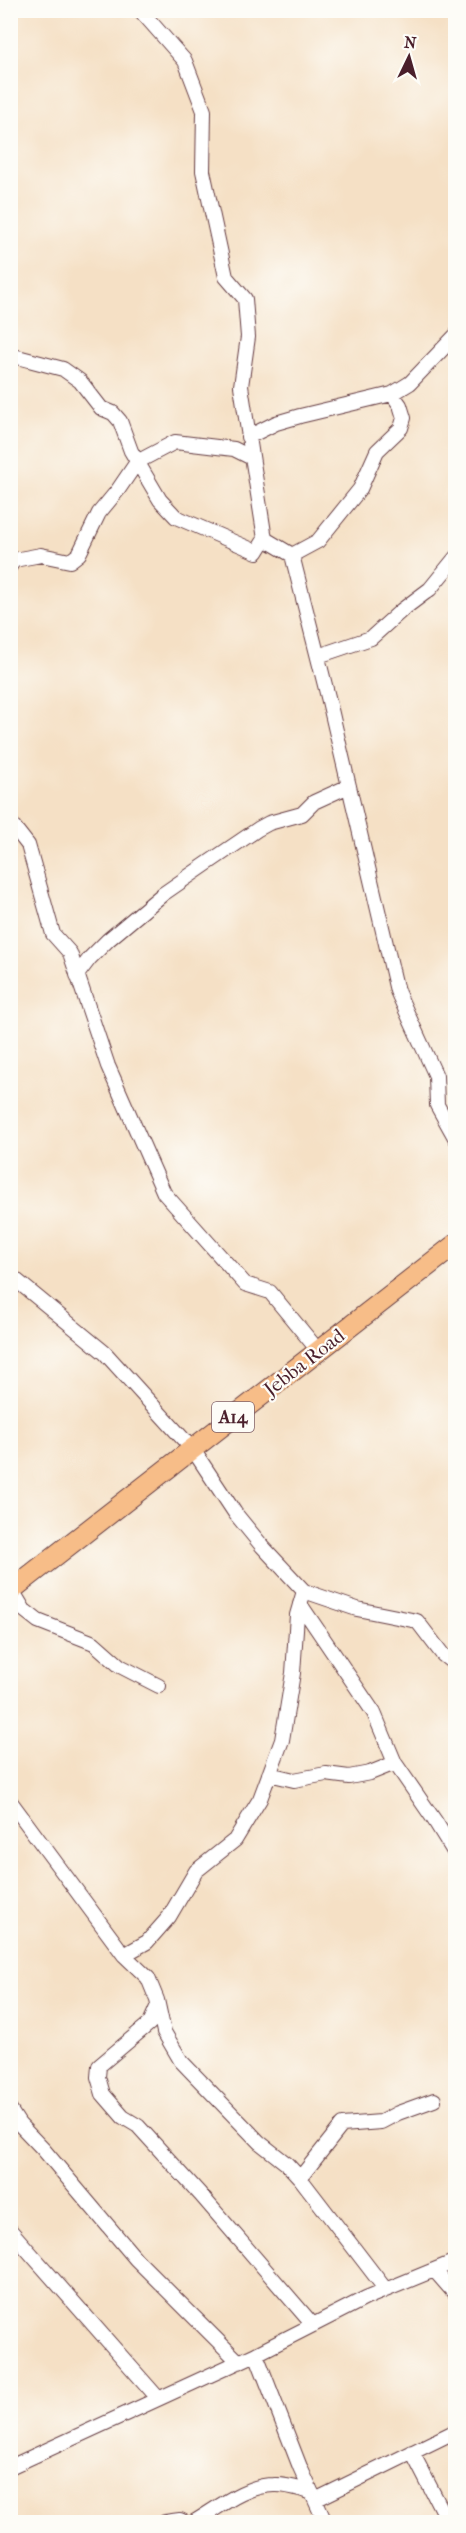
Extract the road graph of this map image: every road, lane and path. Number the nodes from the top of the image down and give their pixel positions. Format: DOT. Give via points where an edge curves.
graph roads {
  1 [pos="140,10"];
  2 [pos="456,335"];
  3 [pos="10,355"];
  4 [pos="392,394"];
  5 [pos="248,437"];
  6 [pos="252,458"];
  7 [pos="137,462"];
  8 [pos="265,539"];
  9 [pos="292,555"];
  10 [pos="456,557"];
  11 [pos="10,567"];
  12 [pos="318,656"];
  13 [pos="349,786"];
  14 [pos="10,822"];
  15 [pos="77,975"];
  16 [pos="456,1138"];
  17 [pos="455,1243"];
  18 [pos="10,1275"];
  19 [pos="312,1343"];
  20 [pos="189,1444"];
  21 [pos="11,1586"];
  22 [pos="302,1598"];
  23 [pos="456,1665"];
  24 [pos="159,1686"];
  25 [pos="395,1763"];
  26 [pos="269,1774"];
  27 [pos="10,1801"];
  28 [pos="456,1855"];
  29 [pos="124,1955"];
  30 [pos="158,2005"];
  31 [pos="434,2100"];
  32 [pos="10,2110"];
  33 [pos="300,2178"];
  34 [pos="10,2230"];
  35 [pos="456,2261"];
  36 [pos="435,2271"];
  37 [pos="386,2290"];
  38 [pos="456,2295"];
  39 [pos="313,2325"];
  40 [pos="256,2354"];
  41 [pos="239,2362"];
  42 [pos="158,2398"];
  43 [pos="456,2431"];
  44 [pos="412,2452"];
  45 [pos="10,2467"];
  46 [pos="313,2496"];
  47 [pos="165,2523"];
  48 [pos="184,2523"];
  49 [pos="194,2523"];
  50 [pos="325,2523"];
  51 [pos="448,2523"];
  1 -- 5 [label="street" via="185,61 204,111 203,171 226,277 245,300 248,337 241,386"];
  2 -- 4 [label="street" via="410,383"];
  3 -- 7 [label="street" via="63,369 80,381 101,408 120,421"];
  4 -- 5 [label="street" via="276,423"];
  4 -- 9 [label="street" via="404,418 401,428 377,451 360,489 318,541"];
  5 -- 6 [label="street"];
  6 -- 7 [label="street" via="234,449 175,442"];
  6 -- 8 [label="street"];
  7 -- 8 [label="street" via="160,500 176,517 256,552"];
  7 -- 11 [label="street" via="99,513 80,554 70,561 41,555 14,560"];
  8 -- 9 [label="street"];
  9 -- 12 [label="street"];
  10 -- 12 [label="street" via="435,583 371,638"];
  12 -- 13 [label="street"];
  13 -- 15 [label="street" via="321,798 302,814 258,829 205,865 108,940"];
  13 -- 16 [label="street" via="397,991 436,1076 437,1105"];
  14 -- 15 [label="street" via="28,845 53,934 70,953"];
  15 -- 19 [label="street" via="108,1066 164,1193 245,1284 270,1292"];
  17 -- 19 [label="highway, Jebba Road / A14"];
  17 -- 20 [label="highway, Jebba Road / A14" via="321,1350"];
  18 -- 20 [label="street" via="105,1353"];
  19 -- 20 [label="highway, Jebba Road / A14"];
  20 -- 21 [label="highway, Jebba Road / A14"];
  20 -- 22 [label="street" via="235,1513"];
  21 -- 24 [label="street" via="20,1606 33,1617 94,1642 120,1666"];
  22 -- 23 [label="street" via="417,1621 443,1655"];
  22 -- 25 [label="street" via="374,1713"];
  22 -- 26 [label="street" via="289,1705 282,1740"];
  25 -- 26 [label="street" via="349,1777 326,1774 294,1780"];
  25 -- 28 [label="street"];
  26 -- 29 [label="street" via="260,1799 235,1840 196,1870 169,1917 147,1942"];
  27 -- 29 [label="street"];
  29 -- 30 [label="street" via="148,1978"];
  30 -- 33 [label="street" via="164,2032 181,2061 259,2142"];
  30 -- 39 [label="street" via="150,2024 99,2066 103,2094 200,2194"];
  31 -- 33 [label="street" via="381,2122 342,2125"];
  32 -- 41 [label="street" via="136,2259"];
  33 -- 37 [label="street"];
  34 -- 42 [label="street"];
  35 -- 36 [label="street"];
  36 -- 37 [label="street"];
  36 -- 38 [label="street"];
  37 -- 39 [label="street"];
  39 -- 40 [label="street"];
  40 -- 41 [label="street"];
  40 -- 46 [label="street"];
  41 -- 42 [label="street"];
  42 -- 45 [label="street"];
  43 -- 44 [label="street"];
  44 -- 46 [label="street"];
  44 -- 51 [label="street"];
  46 -- 49 [label="street" via="274,2484 258,2487"];
  46 -- 50 [label="street"];
  47 -- 48 [label="street"];
}
